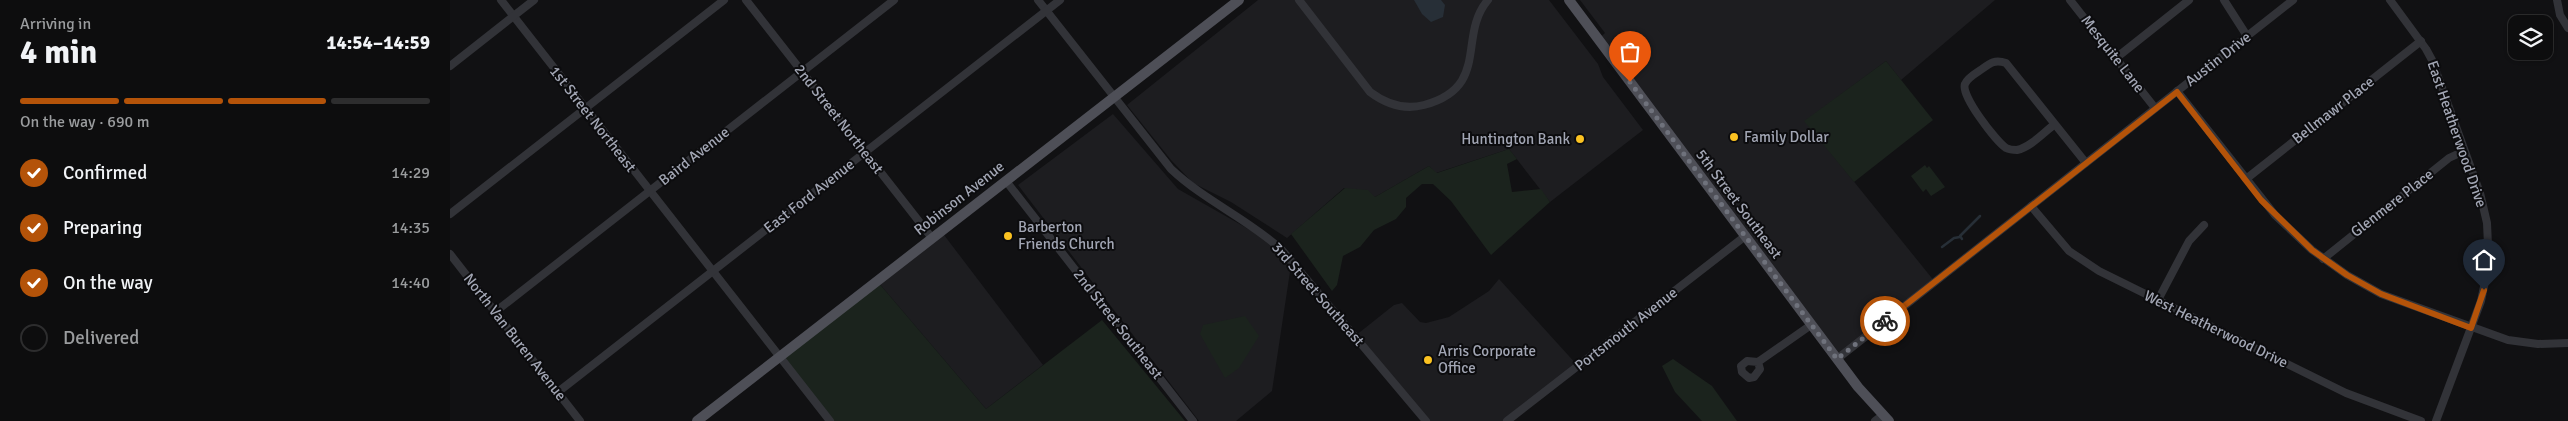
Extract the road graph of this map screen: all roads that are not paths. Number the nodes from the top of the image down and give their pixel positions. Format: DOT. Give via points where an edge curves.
graph roads {
  1 [pos="501,0"];
  2 [pos="534,0"];
  3 [pos="724,0"];
  4 [pos="746,0"];
  5 [pos="894,0"];
  6 [pos="1038,0"];
  7 [pos="1060,0"];
  8 [pos="1239,0"];
  9 [pos="1299,0"];
  10 [pos="1488,0"];
  11 [pos="1569,0"];
  12 [pos="2070,0"];
  13 [pos="2189,0"];
  14 [pos="2224,0"];
  15 [pos="2293,0"];
  16 [pos="2390,0"];
  17 [pos="2557,0"];
  18 [pos="1046,10"];
  19 [pos="513,16"];
  20 [pos="2568,28"];
  21 [pos="2247,36"];
  22 [pos="2421,41"];
  23 [pos="2116,58"];
  24 [pos="450,66"];
  25 [pos="802,71"];
  26 [pos="2177,92"];
  27 [pos="1114,97"];
  28 [pos="2156,108"];
  29 [pos="584,109"];
  30 [pos="2055,124"];
  31 [pos="2464,151"];
  32 [pos="865,152"];
  33 [pos="2086,163"];
  34 [pos="2246,179"];
  35 [pos="1006,181"];
  36 [pos="649,191"];
  37 [pos="2031,206"];
  38 [pos="450,214"];
  39 [pos="2204,225"];
  40 [pos="1744,237"];
  41 [pos="932,238"];
  42 [pos="450,254"];
  43 [pos="2323,259"];
  44 [pos="712,272"];
  45 [pos="2158,300"];
  46 [pos="494,312"];
  47 [pos="1811,325"];
  48 [pos="2471,328"];
  49 [pos="2568,343"];
  50 [pos="778,357"];
  51 [pos="1837,359"];
  52 [pos="1758,362"];
  53 [pos="558,392"];
  54 [pos="1882,419"];
  55 [pos="580,421"];
  56 [pos="697,421"];
  57 [pos="830,421"];
  58 [pos="1193,421"];
  59 [pos="1426,421"];
  60 [pos="1507,421"];
  61 [pos="2421,421"];
  62 [pos="2436,421"];
  1 -- 19 [label="street, 1st Street Northeast"];
  2 -- 19 [label="street"];
  3 -- 29 [label="street"];
  4 -- 25 [label="street, 2nd Street Northeast"];
  5 -- 25 [label="street, Baird Avenue"];
  6 -- 18 [label="street, 3rd Street Southeast"];
  7 -- 18 [label="street, East Ford Avenue"];
  8 -- 27 [label="main road, Robinson Avenue"];
  9 -- 10 [label="street" via="1370,92 1381,100 1408,107 1435,102 1463,80 1476,24"];
  11 -- 40 [label="main road, 5th Street Southeast"];
  12 -- 23 [label="street, Mesquite Lane"];
  13 -- 23 [label="street"];
  14 -- 21 [label="street"];
  15 -- 21 [label="street, Austin Drive"];
  16 -- 22 [label="street, East Heatherwood Drive"];
  17 -- 20 [label="street" via="2560,15"];
  18 -- 27 [label="street, 3rd Street Southeast"];
  18 -- 32 [label="street, East Ford Avenue"];
  19 -- 24 [label="street"];
  19 -- 29 [label="street, 1st Street Northeast"];
  21 -- 26 [label="street, Austin Drive"];
  22 -- 31 [label="street, East Heatherwood Drive" via="2432,60"];
  22 -- 34 [label="street, Bellmawr Place"];
  23 -- 28 [label="street, Mesquite Lane"];
  25 -- 32 [label="street, 2nd Street Northeast"];
  25 -- 36 [label="street, Baird Avenue"];
  26 -- 28 [label="street, Austin Drive"];
  26 -- 34 [label="street"];
  27 -- 35 [label="main road, Robinson Avenue"];
  27 -- 59 [label="street, 3rd Street Southeast" via="1157,154 1180,177 1257,228 1282,250"];
  28 -- 33 [label="street, Austin Drive"];
  29 -- 36 [label="street, 1st Street Northeast"];
  29 -- 38 [label="street"];
  30 -- 30 [label="street" via="2006,63 1992,62 1967,80 1964,86 1964,93 1974,110 2006,148 2025,147"];
  30 -- 33 [label="street"];
  31 -- 43 [label="street, Glenmere Place" via="2449,158"];
  31 -- 48 [label="street, East Heatherwood Drive" via="2484,208 2488,245 2486,280"];
  32 -- 41 [label="street, 2nd Street Northeast"];
  32 -- 44 [label="street, East Ford Avenue"];
  33 -- 37 [label="street, Austin Drive"];
  34 -- 43 [label="street" via="2275,215"];
  35 -- 41 [label="main road, Robinson Avenue"];
  35 -- 58 [label="street, 2nd Street Southeast"];
  36 -- 44 [label="street, 1st Street Northeast"];
  36 -- 46 [label="street, Baird Avenue"];
  37 -- 45 [label="street, West Heatherwood Drive" via="2076,258"];
  37 -- 51 [label="street, Austin Drive"];
  39 -- 45 [label="street" via="2189,240"];
  40 -- 47 [label="main road, 5th Street Southeast"];
  40 -- 60 [label="street, Portsmouth Avenue"];
  41 -- 50 [label="main road, Robinson Avenue"];
  42 -- 46 [label="street, North Van Buren Avenue"];
  43 -- 48 [label="street" via="2381,294"];
  44 -- 50 [label="street, 1st Street Northeast"];
  44 -- 53 [label="street, East Ford Avenue"];
  45 -- 61 [label="street, West Heatherwood Drive" via="2346,393"];
  46 -- 53 [label="street, North Van Buren Avenue"];
  47 -- 51 [label="main road, 5th Street Southeast"];
  47 -- 52 [label="street"];
  48 -- 49 [label="street" via="2525,343"];
  48 -- 62 [label="street, East Heatherwood Drive"];
  50 -- 56 [label="main road, Robinson Avenue"];
  50 -- 57 [label="street, 1st Street Northeast"];
  51 -- 54 [label="main road, 5th Street Southeast"];
  53 -- 55 [label="street, North Van Buren Avenue"];
}
